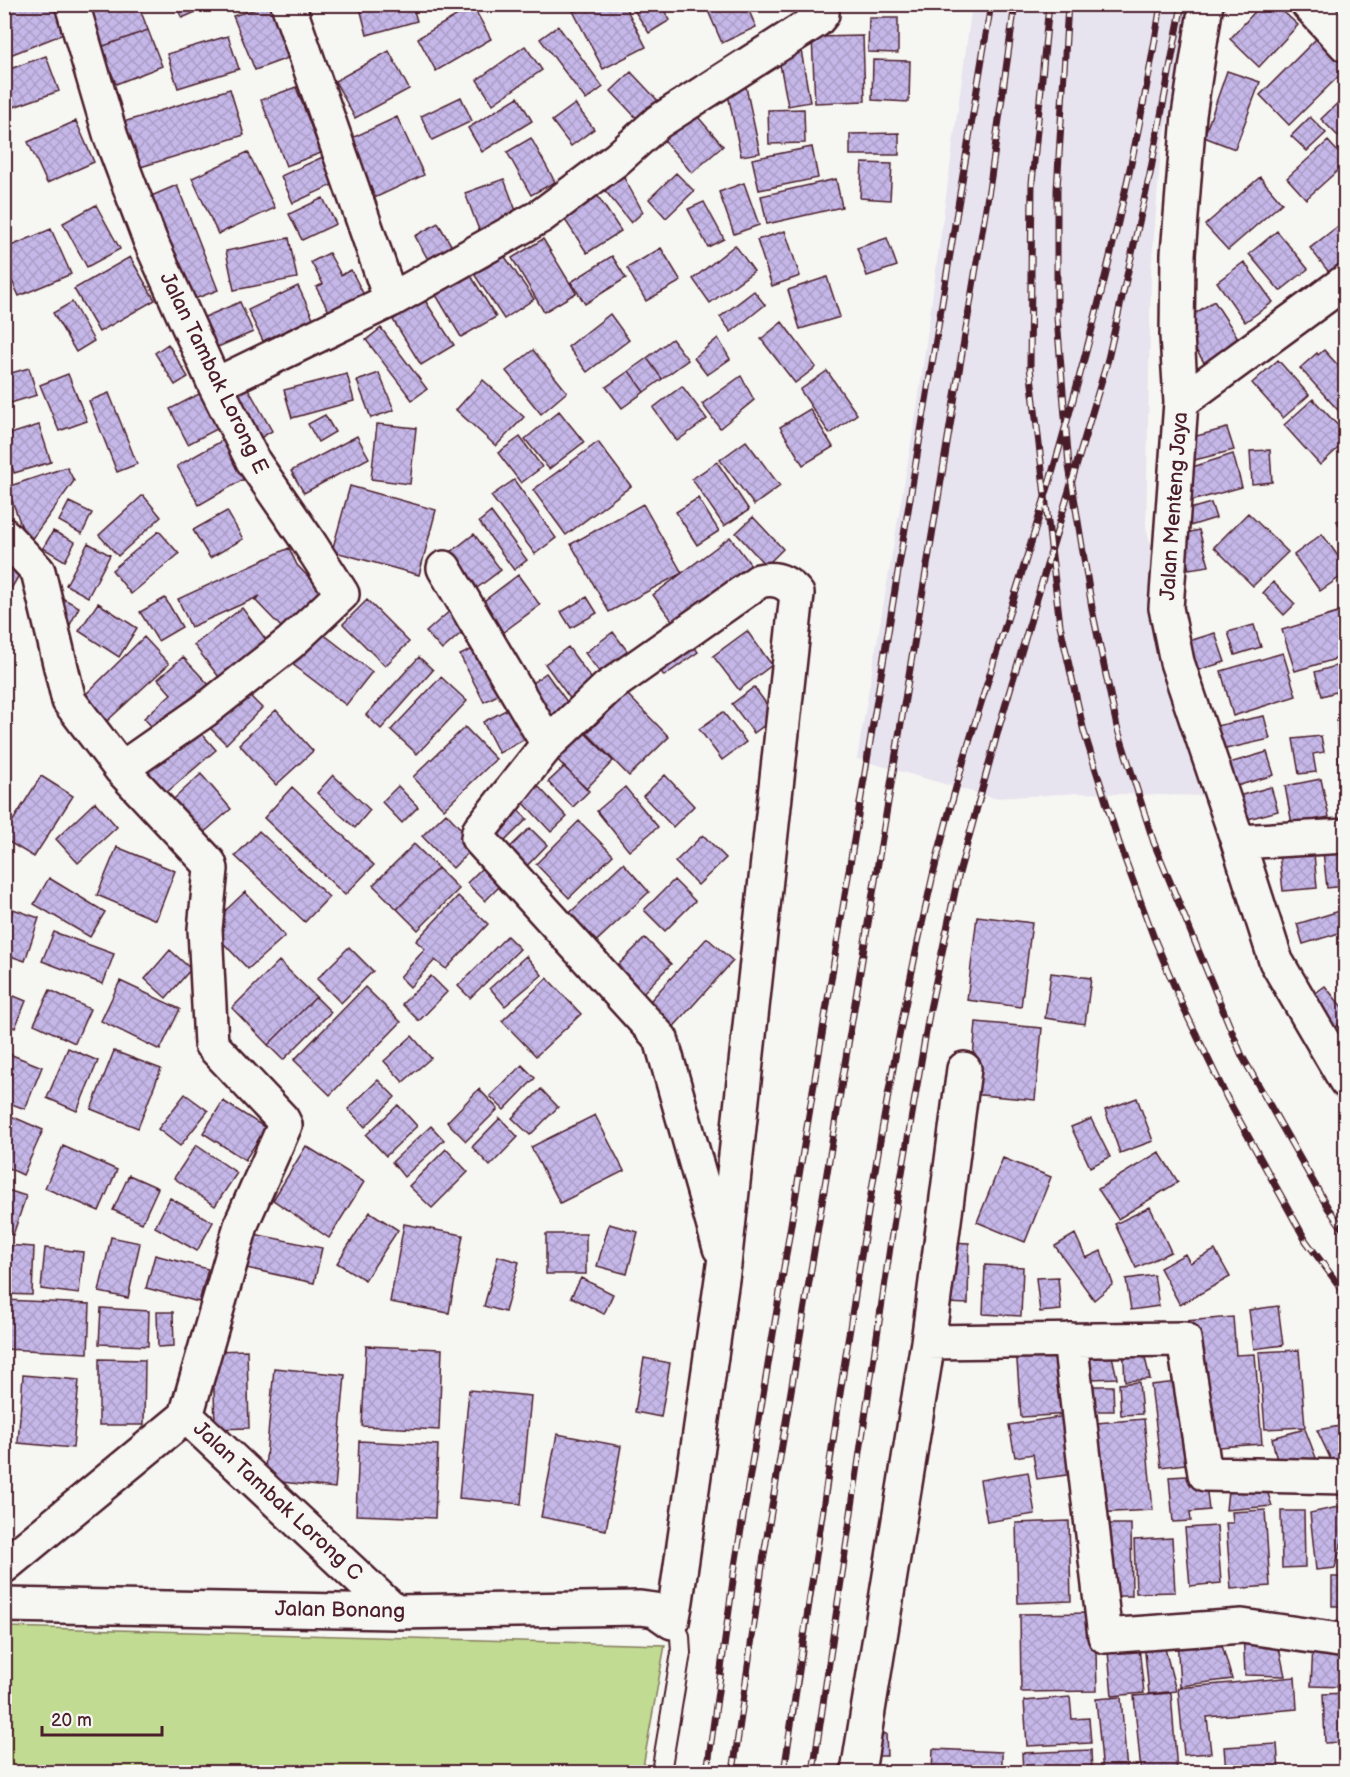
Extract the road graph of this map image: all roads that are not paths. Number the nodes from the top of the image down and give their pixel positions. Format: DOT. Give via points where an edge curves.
graph roads {
  1 [pos="72,4"];
  2 [pos="288,4"];
  3 [pos="822,4"];
  4 [pos="1206,4"];
  5 [pos="1308,4"];
  6 [pos="1346,45"];
  7 [pos="1346,281"];
  8 [pos="391,300"];
  9 [pos="215,385"];
  10 [pos="1181,402"];
  11 [pos="4,535"];
  12 [pos="444,568"];
  13 [pos="548,744"];
  14 [pos="121,769"];
  15 [pos="1346,836"];
  16 [pos="1238,842"];
  17 [pos="964,1069"];
  18 [pos="1346,1081"];
  19 [pos="724,1264"];
  20 [pos="1070,1340"];
  21 [pos="928,1342"];
  22 [pos="186,1416"];
  23 [pos="1346,1477"];
  24 [pos="4,1566"];
  25 [pos="4,1605"];
  26 [pos="395,1612"];
  27 [pos="672,1622"];
  28 [pos="1346,1641"];
  29 [pos="662,1773"];
  30 [pos="858,1773"];
  1 -- 9 [label="street, Jalan Tambak Lorong E" via="111,137 150,240"];
  2 -- 8 [label="street"];
  3 -- 8 [label="street" via="817,20 658,122 617,159 541,216"];
  4 -- 10 [label="street, Jalan Menteng Jaya" via="1189,115 1178,254"];
  5 -- 6 [label="street"];
  7 -- 10 [label="street"];
  8 -- 9 [label="street"];
  9 -- 14 [label="street, Jalan Tambak Lorong E" via="253,461 342,594 290,643 204,711"];
  10 -- 16 [label="street, Jalan Menteng Jaya" via="1166,608 1177,662"];
  11 -- 14 [label="street, Jalan Tambak Lorong C" via="38,571 69,701"];
  12 -- 13 [label="street"];
  13 -- 19 [label="street" via="479,831 478,838 661,1039"];
  13 -- 19 [label="street" via="607,688 759,581 783,581 797,594"];
  14 -- 22 [label="street, Jalan Tambak Lorong C" via="211,866 205,929 211,1044 285,1125 242,1222"];
  15 -- 16 [label="street"];
  16 -- 18 [label="street, Jalan Menteng Jaya" via="1276,960"];
  17 -- 21 [label="street"];
  19 -- 27 [label="street"];
  20 -- 21 [label="street"];
  20 -- 23 [label="street" via="1184,1339 1205,1474"];
  20 -- 28 [label="street" via="1105,1636 1242,1626"];
  21 -- 30 [label="street"];
  22 -- 24 [label="street, Jalan Tambak Lorong C"];
  22 -- 26 [label="street, Jalan Tambak Lorong C"];
  25 -- 26 [label="street, Jalan Bonang"];
  26 -- 27 [label="street, Jalan Bonang" via="640,1608 655,1610"];
  27 -- 29 [label="lane" via="680,1636 681,1653"];
}
